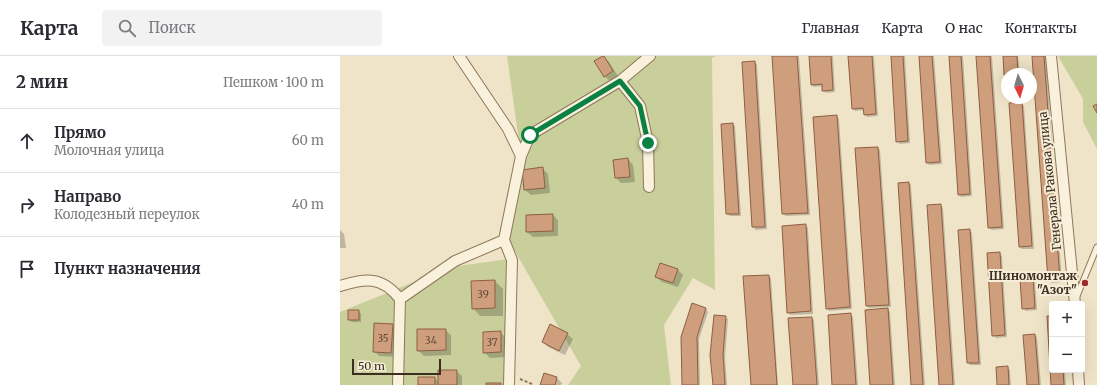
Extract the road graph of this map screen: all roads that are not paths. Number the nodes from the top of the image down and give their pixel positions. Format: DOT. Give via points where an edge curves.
graph roads {
  1 [pos="459,56"];
  2 [pos="650,56"];
  3 [pos="1051,56"];
  4 [pos="620,81"];
  5 [pos="521,156"];
  6 [pos="649,187"];
  7 [pos="504,240"];
  8 [pos="1097,247"];
  9 [pos="340,286"];
  10 [pos="400,299"];
  11 [pos="1075,301"];
  12 [pos="1075,301"];
  13 [pos="1078,373"];
  14 [pos="509,380"];
  15 [pos="398,385"];
  16 [pos="1079,385"];
  1 -- 5 [label="street" via="508,129"];
  2 -- 4 [label="street"];
  3 -- 11 [label="street, Генерала Ракова улица"];
  4 -- 5 [label="street" via="530,135"];
  4 -- 6 [label="street" via="640,106 648,143"];
  5 -- 7 [label="street"];
  7 -- 10 [label="street" via="455,261"];
  7 -- 14 [label="street" via="512,260"];
  8 -- 12 [label="lane"];
  9 -- 10 [label="street" via="374,280 389,287"];
  10 -- 15 [label="street"];
  13 -- 16 [label="street"];
}
